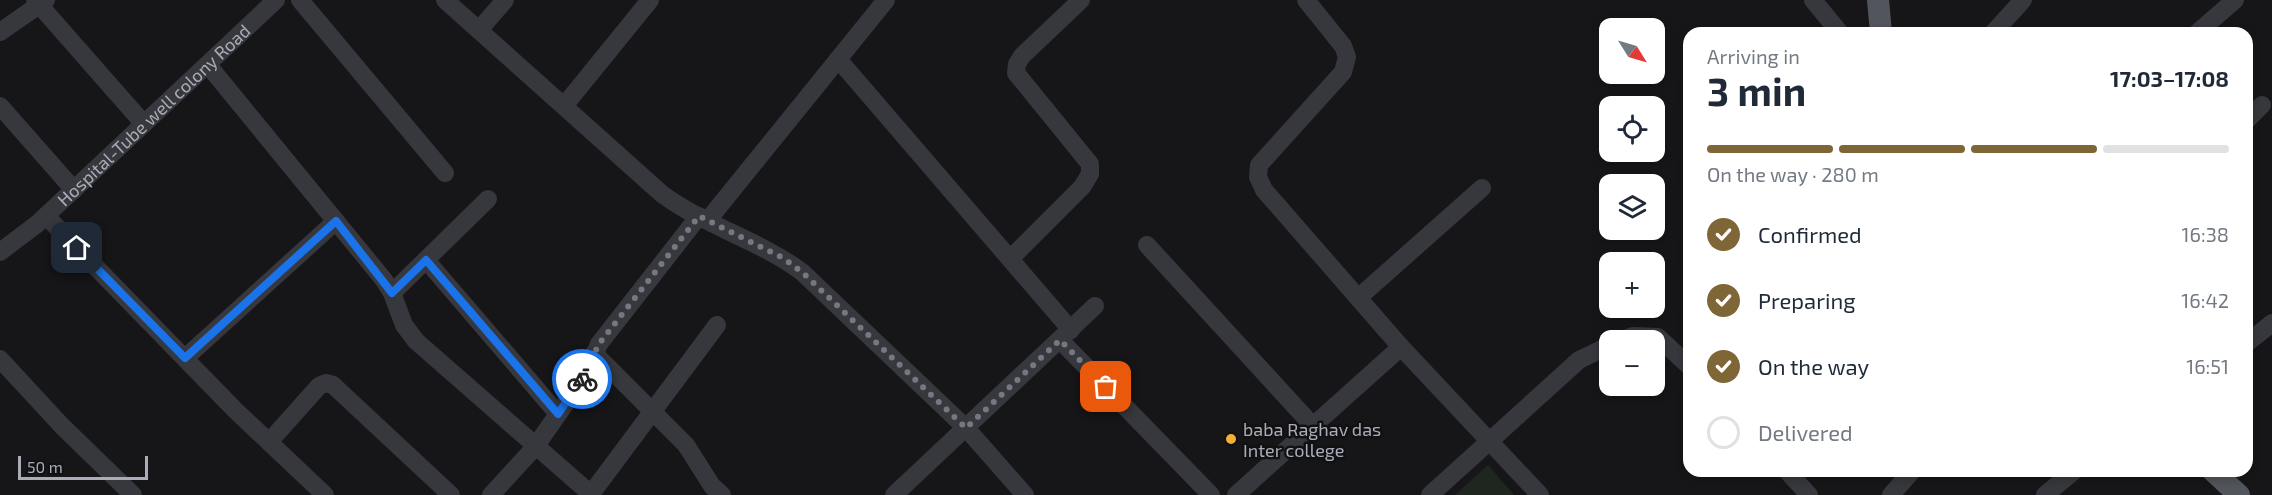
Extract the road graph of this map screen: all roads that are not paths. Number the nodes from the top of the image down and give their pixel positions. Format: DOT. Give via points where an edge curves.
graph roads {
  1 [pos="276,0"];
  2 [pos="300,0"];
  3 [pos="445,0"];
  4 [pos="505,0"];
  5 [pos="650,0"];
  6 [pos="886,0"];
  7 [pos="1081,0"];
  8 [pos="1306,0"];
  9 [pos="1813,0"];
  10 [pos="1878,0"];
  11 [pos="2024,0"];
  12 [pos="2235,0"];
  13 [pos="40,2"];
  14 [pos="1835,27"];
  15 [pos="1880,27"];
  16 [pos="1999,27"];
  17 [pos="2204,27"];
  18 [pos="479,30"];
  19 [pos="0,32"];
  20 [pos="838,59"];
  21 [pos="208,65"];
  22 [pos="2262,105"];
  23 [pos="0,106"];
  24 [pos="564,106"];
  25 [pos="2253,114"];
  26 [pos="144,124"];
  27 [pos="445,173"];
  28 [pos="1482,188"];
  29 [pos="74,190"];
  30 [pos="488,199"];
  31 [pos="46,216"];
  32 [pos="704,218"];
  33 [pos="336,221"];
  34 [pos="1147,245"];
  35 [pos="0,252"];
  36 [pos="1010,259"];
  37 [pos="426,260"];
  38 [pos="392,293"];
  39 [pos="1358,298"];
  40 [pos="1095,306"];
  41 [pos="2272,323"];
  42 [pos="717,325"];
  43 [pos="1066,335"];
  44 [pos="2253,338"];
  45 [pos="1665,344"];
  46 [pos="1401,347"];
  47 [pos="1599,350"];
  48 [pos="594,353"];
  49 [pos="0,358"];
  50 [pos="185,358"];
  51 [pos="1683,360"];
  52 [pos="653,410"];
  53 [pos="558,414"];
  54 [pos="1313,426"];
  55 [pos="966,428"];
  56 [pos="269,442"];
  57 [pos="1490,442"];
  58 [pos="535,447"];
  59 [pos="1792,477"];
  60 [pos="1907,477"];
  61 [pos="2067,477"];
  62 [pos="2220,477"];
  63 [pos="133,495"];
  64 [pos="325,495"];
  65 [pos="451,495"];
  66 [pos="491,495"];
  67 [pos="591,495"];
  68 [pos="722,495"];
  69 [pos="894,495"];
  70 [pos="1025,495"];
  71 [pos="1211,495"];
  72 [pos="1236,495"];
  73 [pos="1430,495"];
  74 [pos="1540,495"];
  75 [pos="1809,495"];
  76 [pos="1891,495"];
  77 [pos="2045,495"];
  78 [pos="2239,495"];
  1 -- 21 [label="street, Hospital-Tube well colony Road"];
  2 -- 27 [label="street"];
  3 -- 18 [label="street"];
  4 -- 18 [label="street"];
  5 -- 24 [label="street"];
  6 -- 20 [label="street"];
  7 -- 36 [label="street" via="1022,56 1016,73 1090,164 1090,174 1082,187"];
  8 -- 39 [label="street" via="1343,46 1347,57 1343,72 1259,165 1258,177 1263,190"];
  9 -- 14 [label="street"];
  10 -- 15 [label="main road"];
  11 -- 16 [label="street"];
  12 -- 17 [label="street"];
  13 -- 19 [label="street"];
  13 -- 26 [label="street"];
  18 -- 24 [label="street"];
  20 -- 32 [label="street"];
  20 -- 36 [label="street"];
  21 -- 26 [label="street, Hospital-Tube well colony Road"];
  21 -- 33 [label="street"];
  22 -- 25 [label="street"];
  23 -- 29 [label="street"];
  24 -- 32 [label="street" via="662,194"];
  26 -- 29 [label="street, Hospital-Tube well colony Road"];
  28 -- 39 [label="street"];
  29 -- 31 [label="street, Hospital-Tube well colony Road"];
  30 -- 37 [label="street"];
  31 -- 35 [label="street, Hospital-Tube well colony Road"];
  31 -- 50 [label="street"];
  32 -- 48 [label="street"];
  32 -- 55 [label="street" via="783,258 802,272"];
  33 -- 38 [label="street"];
  33 -- 50 [label="street"];
  34 -- 54 [label="street"];
  36 -- 43 [label="street"];
  37 -- 38 [label="street"];
  37 -- 53 [label="street"];
  38 -- 58 [label="street" via="404,325 416,341"];
  39 -- 46 [label="street"];
  40 -- 43 [label="street"];
  41 -- 44 [label="street"];
  42 -- 52 [label="street"];
  43 -- 55 [label="street"];
  43 -- 71 [label="street"];
  45 -- 51 [label="street"];
  46 -- 54 [label="street"];
  46 -- 57 [label="street"];
  47 -- 57 [label="street" via="1579,360"];
  48 -- 52 [label="street"];
  48 -- 53 [label="street" via="586,374"];
  49 -- 63 [label="street"];
  50 -- 56 [label="street"];
  52 -- 67 [label="street"];
  52 -- 68 [label="street" via="686,445"];
  53 -- 58 [label="street"];
  54 -- 72 [label="street"];
  55 -- 69 [label="street"];
  55 -- 70 [label="street"];
  56 -- 64 [label="street"];
  56 -- 65 [label="street" via="319,386 333,385"];
  57 -- 73 [label="street"];
  57 -- 74 [label="street"];
  58 -- 66 [label="street"];
  58 -- 67 [label="street"];
  59 -- 75 [label="street"];
  60 -- 76 [label="street"];
  61 -- 77 [label="street"];
  62 -- 78 [label="main road"];
}
